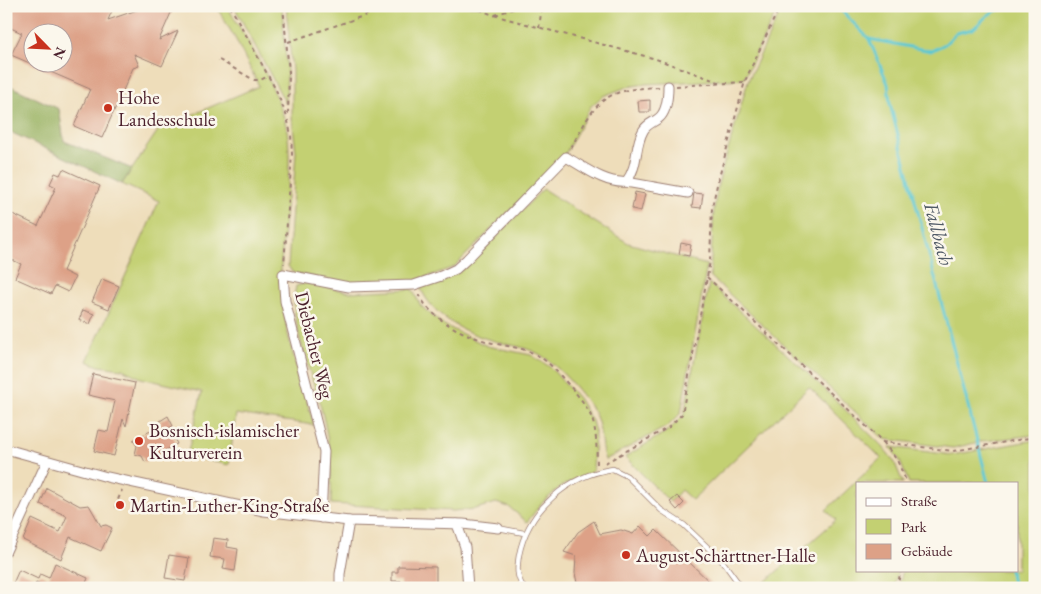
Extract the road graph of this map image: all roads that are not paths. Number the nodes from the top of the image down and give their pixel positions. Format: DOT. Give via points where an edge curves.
graph roads {
  1 [pos="668,86"];
  2 [pos="626,182"];
  3 [pos="688,193"];
  4 [pos="6,449"];
  5 [pos="47,461"];
  6 [pos="321,518"];
  7 [pos="349,521"];
  8 [pos="457,524"];
  9 [pos="498,528"];
  10 [pos="524,533"];
  11 [pos="6,551"];
  12 [pos="340,588"];
  13 [pos="468,588"];
  14 [pos="524,588"];
  15 [pos="742,588"];
  1 -- 2 [label="street" via="664,110 642,132 635,167"];
  2 -- 3 [label="street"];
  2 -- 6 [label="street, Diebacher Weg" via="597,175 566,157 456,269 414,285 349,287 283,274 285,301 324,452"];
  4 -- 5 [label="street"];
  5 -- 6 [label="street" via="232,505"];
  5 -- 11 [label="street"];
  6 -- 7 [label="street"];
  7 -- 8 [label="street"];
  7 -- 12 [label="street"];
  8 -- 9 [label="street"];
  8 -- 13 [label="street" via="465,547"];
  9 -- 10 [label="lane"];
  10 -- 14 [label="lane" via="517,575"];
  10 -- 15 [label="lane" via="553,496 598,472 613,469 627,476 657,506 684,525 723,562"];
}
